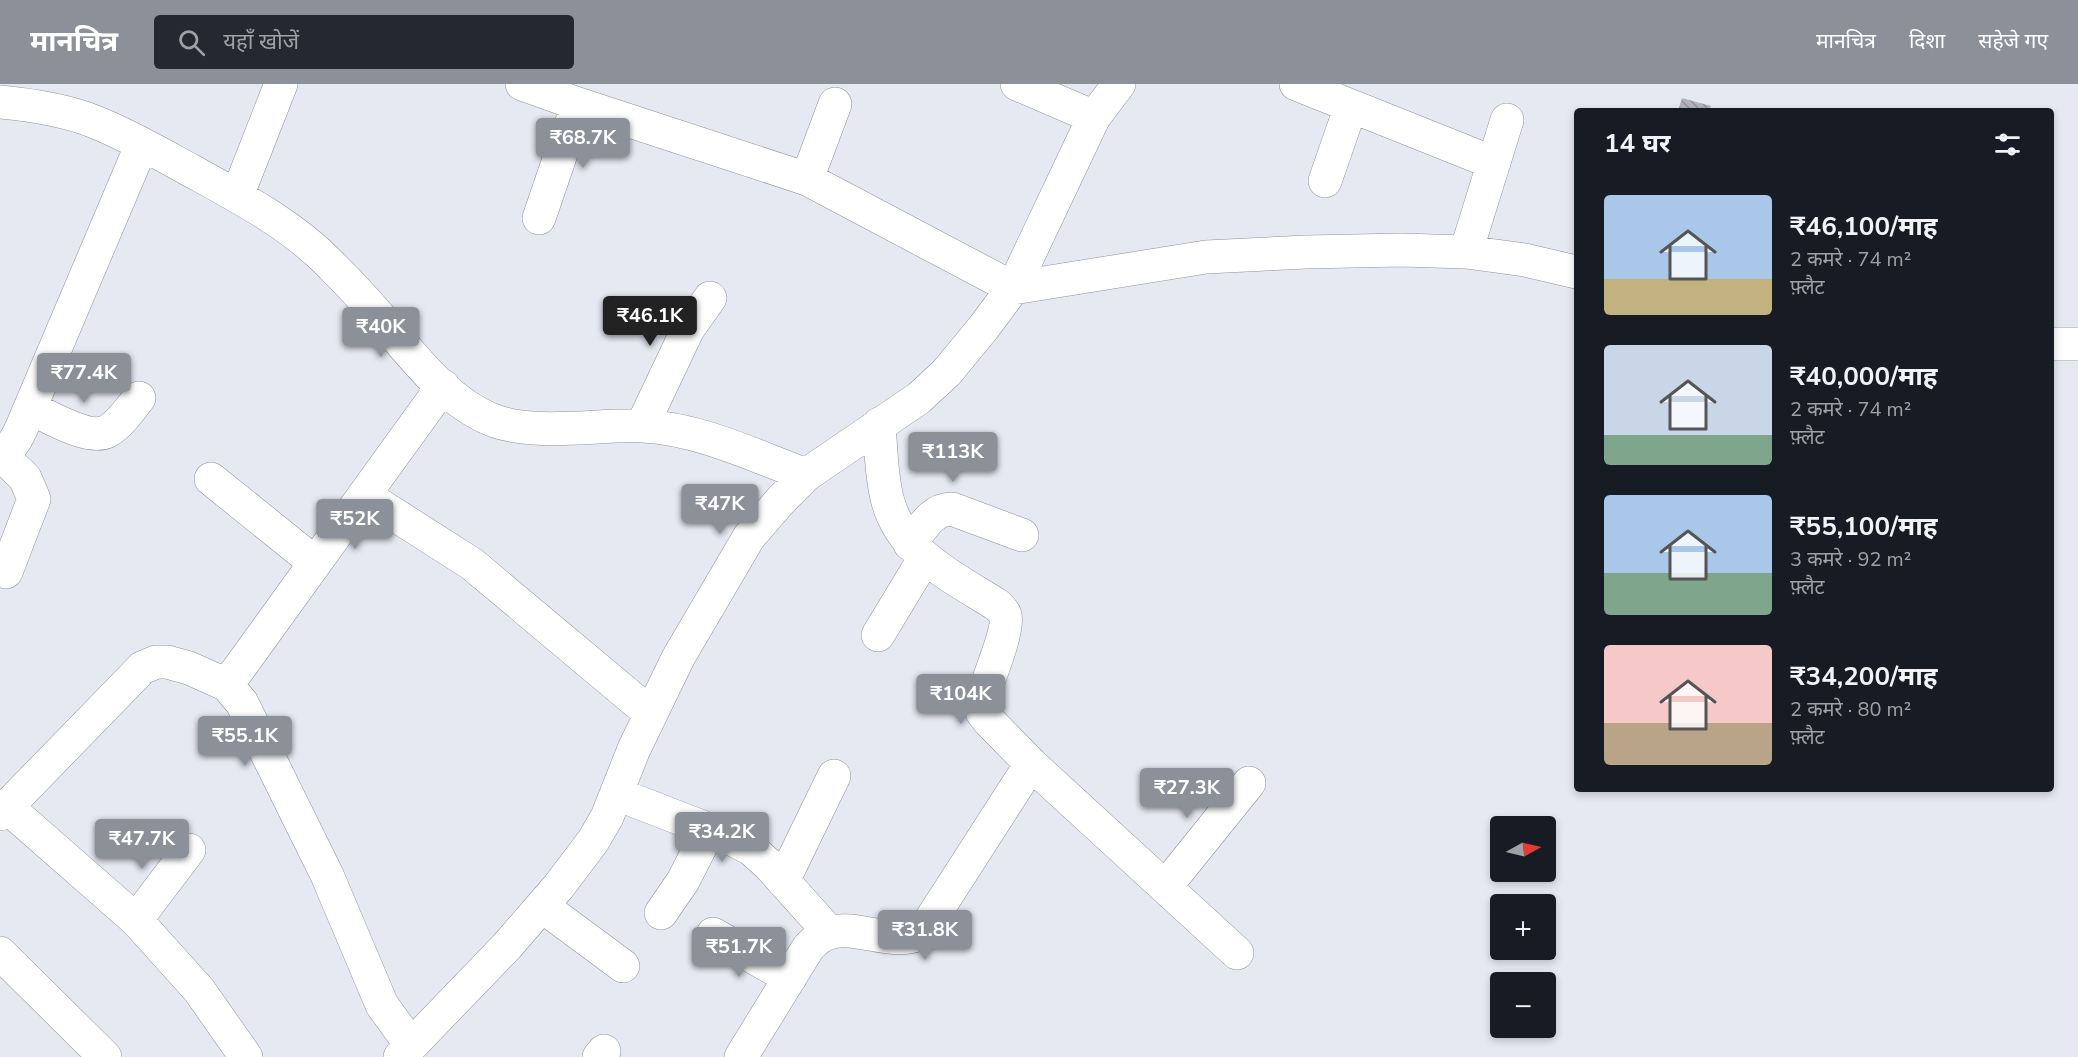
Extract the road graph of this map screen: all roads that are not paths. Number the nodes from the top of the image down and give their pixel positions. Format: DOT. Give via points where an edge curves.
graph roads {
  1 [pos="281,84"];
  2 [pos="522,84"];
  3 [pos="1017,84"];
  4 [pos="1119,84"];
  5 [pos="1302,85"];
  6 [pos="47,96"];
  7 [pos="0,102"];
  8 [pos="578,104"];
  9 [pos="835,104"];
  10 [pos="1351,106"];
  11 [pos="1094,117"];
  12 [pos="1507,120"];
  13 [pos="142,144"];
  14 [pos="1494,163"];
  15 [pos="807,179"];
  16 [pos="1325,181"];
  17 [pos="237,196"];
  18 [pos="539,218"];
  19 [pos="1467,252"];
  20 [pos="1574,272"];
  21 [pos="1013,288"];
  22 [pos="710,298"];
  23 [pos="2054,344"];
  24 [pos="2078,344"];
  25 [pos="443,386"];
  26 [pos="139,398"];
  27 [pos="30,408"];
  28 [pos="879,424"];
  29 [pos="642,426"];
  30 [pos="0,454"];
  31 [pos="806,475"];
  32 [pos="211,479"];
  33 [pos="364,495"];
  34 [pos="1022,535"];
  35 [pos="917,551"];
  36 [pos="314,562"];
  37 [pos="6,572"];
  38 [pos="878,635"];
  39 [pos="227,685"];
  40 [pos="651,714"];
  41 [pos="1031,764"];
  42 [pos="834,776"];
  43 [pos="1249,783"];
  44 [pos="617,794"];
  45 [pos="4,811"];
  46 [pos="709,830"];
  47 [pos="189,850"];
  48 [pos="783,881"];
  49 [pos="1166,886"];
  50 [pos="542,906"];
  51 [pos="661,914"];
  52 [pos="136,920"];
  53 [pos="829,932"];
  54 [pos="713,934"];
  55 [pos="0,953"];
  56 [pos="1237,953"];
  57 [pos="624,966"];
  58 [pos="790,978"];
  59 [pos="406,1051"];
  60 [pos="105,1057"];
  61 [pos="246,1057"];
  62 [pos="741,1057"];
  1 -- 17 [label="street"];
  2 -- 8 [label="street"];
  3 -- 11 [label="street"];
  4 -- 11 [label="street"];
  5 -- 10 [label="street"];
  6 -- 7 [label="street"];
  6 -- 13 [label="street"];
  8 -- 15 [label="street"];
  8 -- 18 [label="street"];
  9 -- 15 [label="street"];
  10 -- 14 [label="street"];
  10 -- 16 [label="street"];
  11 -- 21 [label="street"];
  12 -- 14 [label="street"];
  13 -- 17 [label="street"];
  13 -- 27 [label="street"];
  14 -- 19 [label="street"];
  15 -- 21 [label="street"];
  17 -- 25 [label="street" via="290,230 330,263"];
  19 -- 20 [label="street"];
  19 -- 21 [label="street" via="1402,250 1206,257"];
  21 -- 28 [label="street" via="947,372 919,398"];
  22 -- 29 [label="street" via="688,329"];
  23 -- 24 [label="street"];
  25 -- 29 [label="street" via="459,401 495,421 526,427"];
  25 -- 33 [label="street"];
  26 -- 27 [label="street" via="105,432 79,430"];
  27 -- 30 [label="street" via="8,451"];
  28 -- 31 [label="street"];
  28 -- 35 [label="street" via="887,499 895,521"];
  29 -- 31 [label="street" via="710,438"];
  30 -- 37 [label="street" via="25,478 34,499"];
  31 -- 40 [label="street" via="749,537 678,658"];
  32 -- 36 [label="street"];
  33 -- 36 [label="street"];
  33 -- 40 [label="street" via="472,564"];
  34 -- 35 [label="street" via="952,509 942,509 933,514"];
  35 -- 38 [label="street"];
  35 -- 41 [label="street" via="1005,613 1007,623 981,701 982,712"];
  36 -- 39 [label="street"];
  39 -- 45 [label="street" via="167,662 142,668"];
  39 -- 59 [label="street" via="242,703 327,875 382,1005"];
  40 -- 44 [label="street"];
  41 -- 49 [label="street"];
  41 -- 53 [label="street" via="923,932 902,938"];
  42 -- 48 [label="street"];
  43 -- 49 [label="street"];
  44 -- 46 [label="street"];
  44 -- 50 [label="street" via="593,841"];
  45 -- 52 [label="street"];
  46 -- 48 [label="street" via="751,849"];
  46 -- 51 [label="street"];
  47 -- 52 [label="street"];
  48 -- 53 [label="street"];
  49 -- 56 [label="street"];
  50 -- 57 [label="street"];
  50 -- 59 [label="street"];
  52 -- 61 [label="street" via="199,990"];
  53 -- 58 [label="street" via="808,948"];
  54 -- 58 [label="street"];
  55 -- 60 [label="street"];
  58 -- 62 [label="street"];
}
